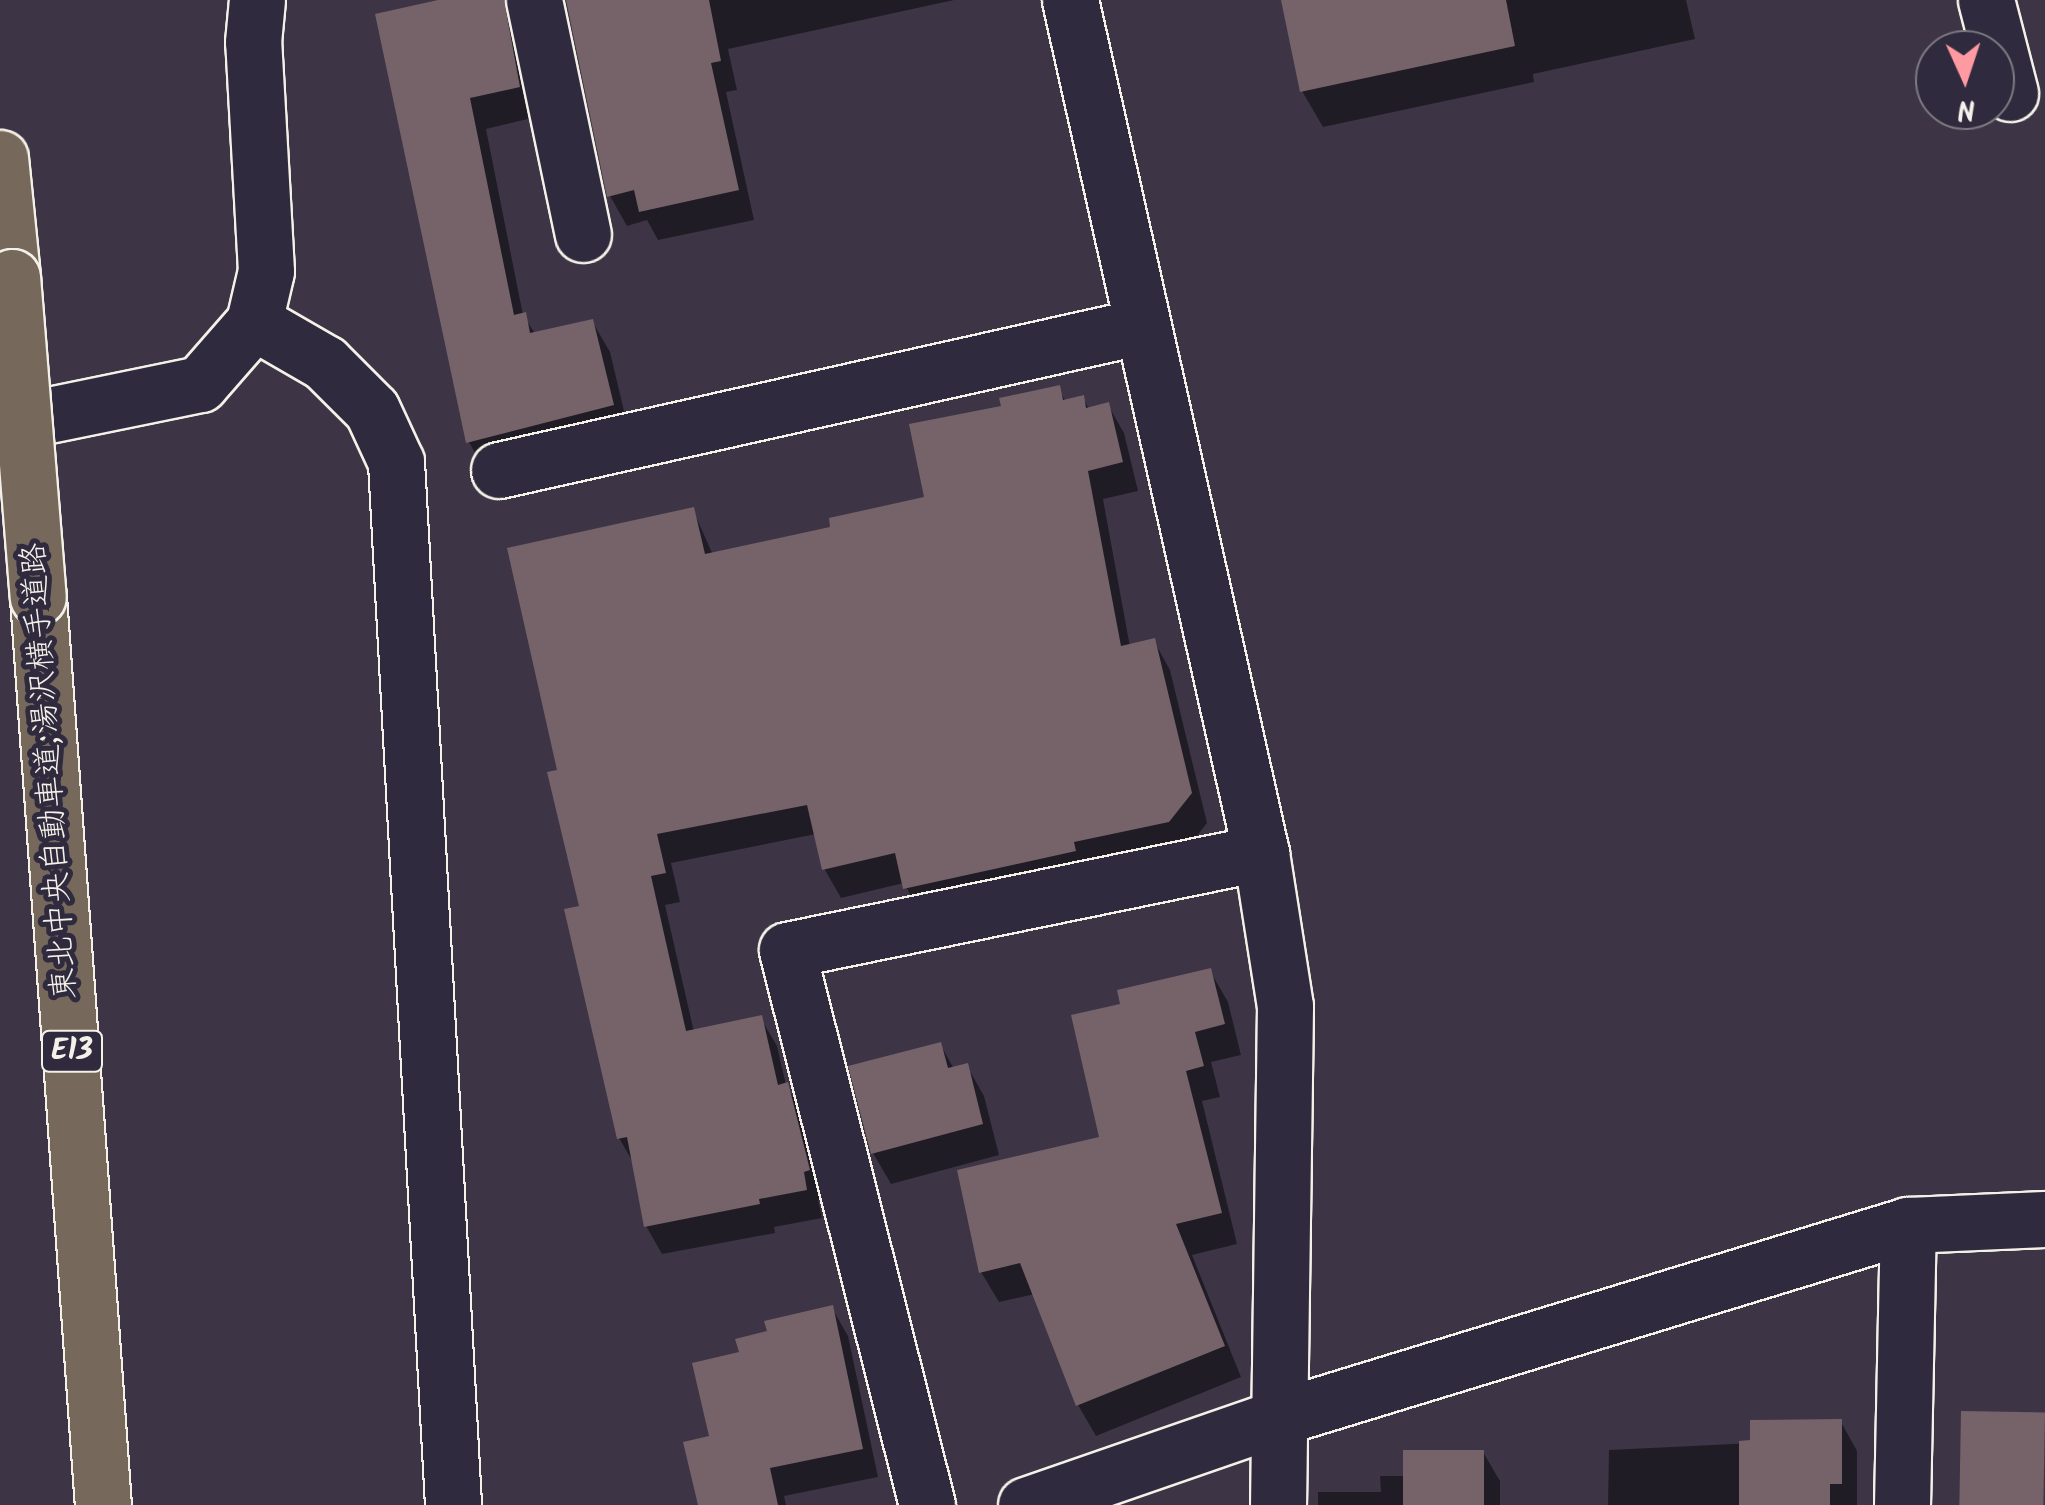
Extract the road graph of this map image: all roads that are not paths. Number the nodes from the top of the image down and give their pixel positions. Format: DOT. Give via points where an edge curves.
graph roads {
  1 [pos="257,0"];
  2 [pos="534,0"];
  3 [pos="1070,0"];
  4 [pos="1986,0"];
  5 [pos="1994,30"];
  6 [pos="0,158"];
  7 [pos="583,234"];
  8 [pos="254,322"];
  9 [pos="1142,326"];
  10 [pos="0,424"];
  11 [pos="499,470"];
  12 [pos="1261,853"];
  13 [pos="2045,1218"];
  14 [pos="1908,1225"];
  15 [pos="1280,1417"];
  16 [pos="103,1505"];
  17 [pos="453,1505"];
  18 [pos="927,1505"];
  19 [pos="1026,1505"];
  20 [pos="1278,1505"];
  21 [pos="1902,1505"];
  1 -- 8 [label="street" via="253,42 266,271"];
  2 -- 7 [label="street"];
  3 -- 9 [label="street"];
  4 -- 5 [label="street"];
  6 -- 16 [label="highway, 東北中央自動車道;湯沢横手道路 / E13, bridge"];
  8 -- 10 [label="street" via="200,384"];
  8 -- 17 [label="street" via="325,363 372,410 396,462"];
  9 -- 11 [label="street"];
  9 -- 12 [label="street"];
  12 -- 15 [label="street" via="1285,1006"];
  12 -- 18 [label="street" via="788,950"];
  13 -- 14 [label="street"];
  14 -- 15 [label="street"];
  14 -- 21 [label="street"];
  15 -- 19 [label="street"];
  15 -- 20 [label="street"];
}
